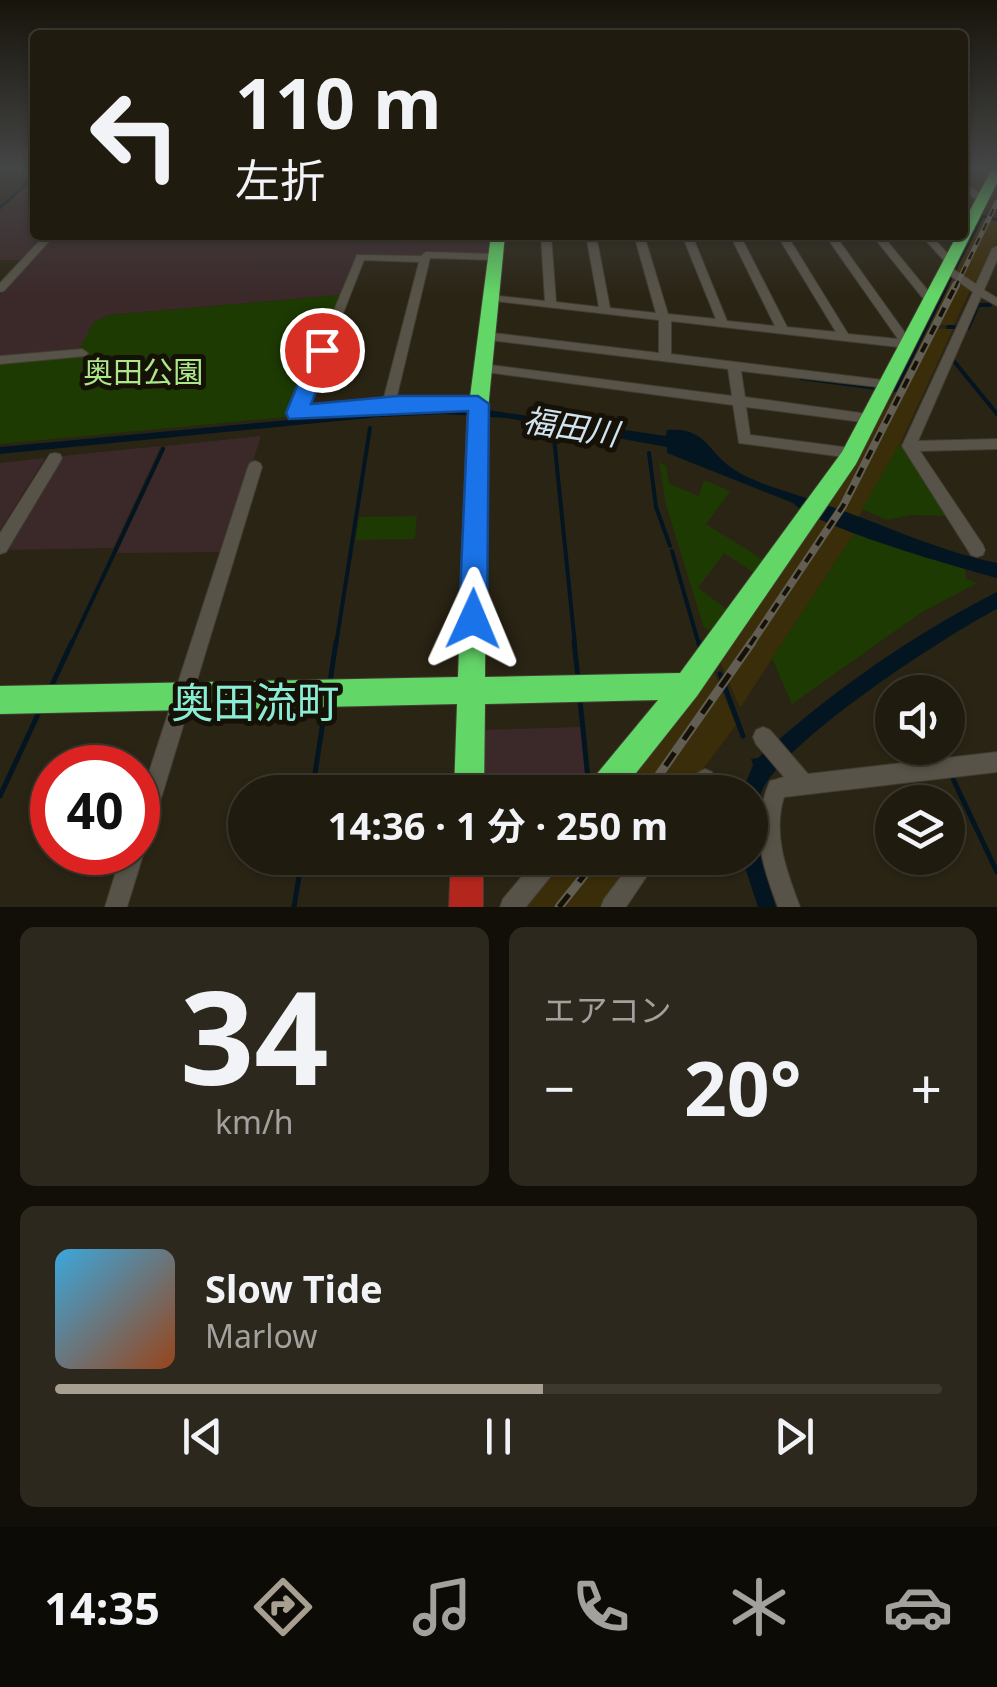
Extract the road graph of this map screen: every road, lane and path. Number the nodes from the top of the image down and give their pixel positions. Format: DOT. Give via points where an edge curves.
graph roads {
  1 [pos="45,240"];
  2 [pos="497,240"];
  3 [pos="546,240"];
  4 [pos="592,240"];
  5 [pos="641,240"];
  6 [pos="690,240"];
  7 [pos="738,240"];
  8 [pos="785,240"];
  9 [pos="834,240"];
  10 [pos="882,240"];
  11 [pos="930,240"];
  12 [pos="959,240"];
  13 [pos="997,249"];
  14 [pos="495,257"];
  15 [pos="425,259"];
  16 [pos="948,266"];
  17 [pos="6,276"];
  18 [pos="0,289"];
  19 [pos="978,289"];
  20 [pos="490,298"];
  21 [pos="930,300"];
  22 [pos="996,301"];
  23 [pos="552,304"];
  24 [pos="605,310"];
  25 [pos="664,317"];
  26 [pos="723,324"];
  27 [pos="784,330"];
  28 [pos="486,336"];
  29 [pos="844,337"];
  30 [pos="908,344"];
  31 [pos="82,353"];
  32 [pos="665,357"];
  33 [pos="0,360"];
  34 [pos="734,366"];
  35 [pos="482,368"];
  36 [pos="887,384"];
  37 [pos="739,401"];
  38 [pos="388,404"];
  39 [pos="478,409"];
  40 [pos="870,418"];
  41 [pos="997,444"];
  42 [pos="909,446"];
  43 [pos="851,453"];
  44 [pos="55,458"];
  45 [pos="256,466"];
  46 [pos="0,547"];
  47 [pos="977,550"];
  48 [pos="687,686"];
  49 [pos="471,688"];
  50 [pos="183,696"];
  51 [pos="0,700"];
  52 [pos="765,740"];
  53 [pos="997,762"];
  54 [pos="160,769"];
  55 [pos="469,775"];
  56 [pos="616,775"];
  57 [pos="804,785"];
  58 [pos="126,875"];
  59 [pos="467,875"];
  60 [pos="537,875"];
  61 [pos="636,875"];
  62 [pos="116,907"];
  63 [pos="466,907"];
  64 [pos="512,907"];
  65 [pos="612,907"];
  66 [pos="788,907"];
  1 -- 17 [label="street"];
  2 -- 14 [label="street"];
  3 -- 23 [label="street"];
  4 -- 24 [label="street"];
  5 -- 25 [label="street"];
  6 -- 26 [label="street"];
  7 -- 27 [label="street"];
  8 -- 29 [label="street"];
  9 -- 30 [label="street"];
  10 -- 21 [label="street"];
  11 -- 16 [label="street"];
  12 -- 16 [label="street"];
  13 -- 19 [label="street"];
  14 -- 15 [label="street"];
  14 -- 20 [label="street"];
  15 -- 38 [label="street"];
  15 -- 38 [label="street" via="360,256 297,413"];
  16 -- 19 [label="street"];
  16 -- 21 [label="street"];
  17 -- 18 [label="street"];
  19 -- 22 [label="street"];
  19 -- 42 [label="street"];
  20 -- 23 [label="street"];
  20 -- 28 [label="street"];
  21 -- 30 [label="street"];
  23 -- 24 [label="street"];
  24 -- 25 [label="street"];
  25 -- 26 [label="street"];
  25 -- 32 [label="street"];
  26 -- 27 [label="street"];
  27 -- 29 [label="street"];
  28 -- 32 [label="street"];
  28 -- 35 [label="street"];
  29 -- 30 [label="street"];
  30 -- 36 [label="street"];
  31 -- 33 [label="street"];
  32 -- 34 [label="street"];
  34 -- 36 [label="street"];
  34 -- 37 [label="street"];
  35 -- 37 [label="street"];
  35 -- 39 [label="street"];
  36 -- 40 [label="street"];
  37 -- 40 [label="street"];
  37 -- 43 [label="street" via="744,439"];
  38 -- 39 [label="street"];
  39 -- 49 [label="street"];
  40 -- 43 [label="street"];
  41 -- 42 [label="street"];
  42 -- 47 [label="street"];
  43 -- 48 [label="street"];
  44 -- 46 [label="street"];
  45 -- 50 [label="street"];
  48 -- 49 [label="street"];
  48 -- 56 [label="street"];
  49 -- 50 [label="street"];
  49 -- 55 [label="street"];
  50 -- 51 [label="street"];
  50 -- 54 [label="street"];
  52 -- 57 [label="street"];
  53 -- 57 [label="street"];
  57 -- 66 [label="street" via="777,788 767,809 773,864"];
  58 -- 62 [label="street"];
  59 -- 63 [label="street"];
  60 -- 64 [label="street"];
  61 -- 65 [label="street"];
}
